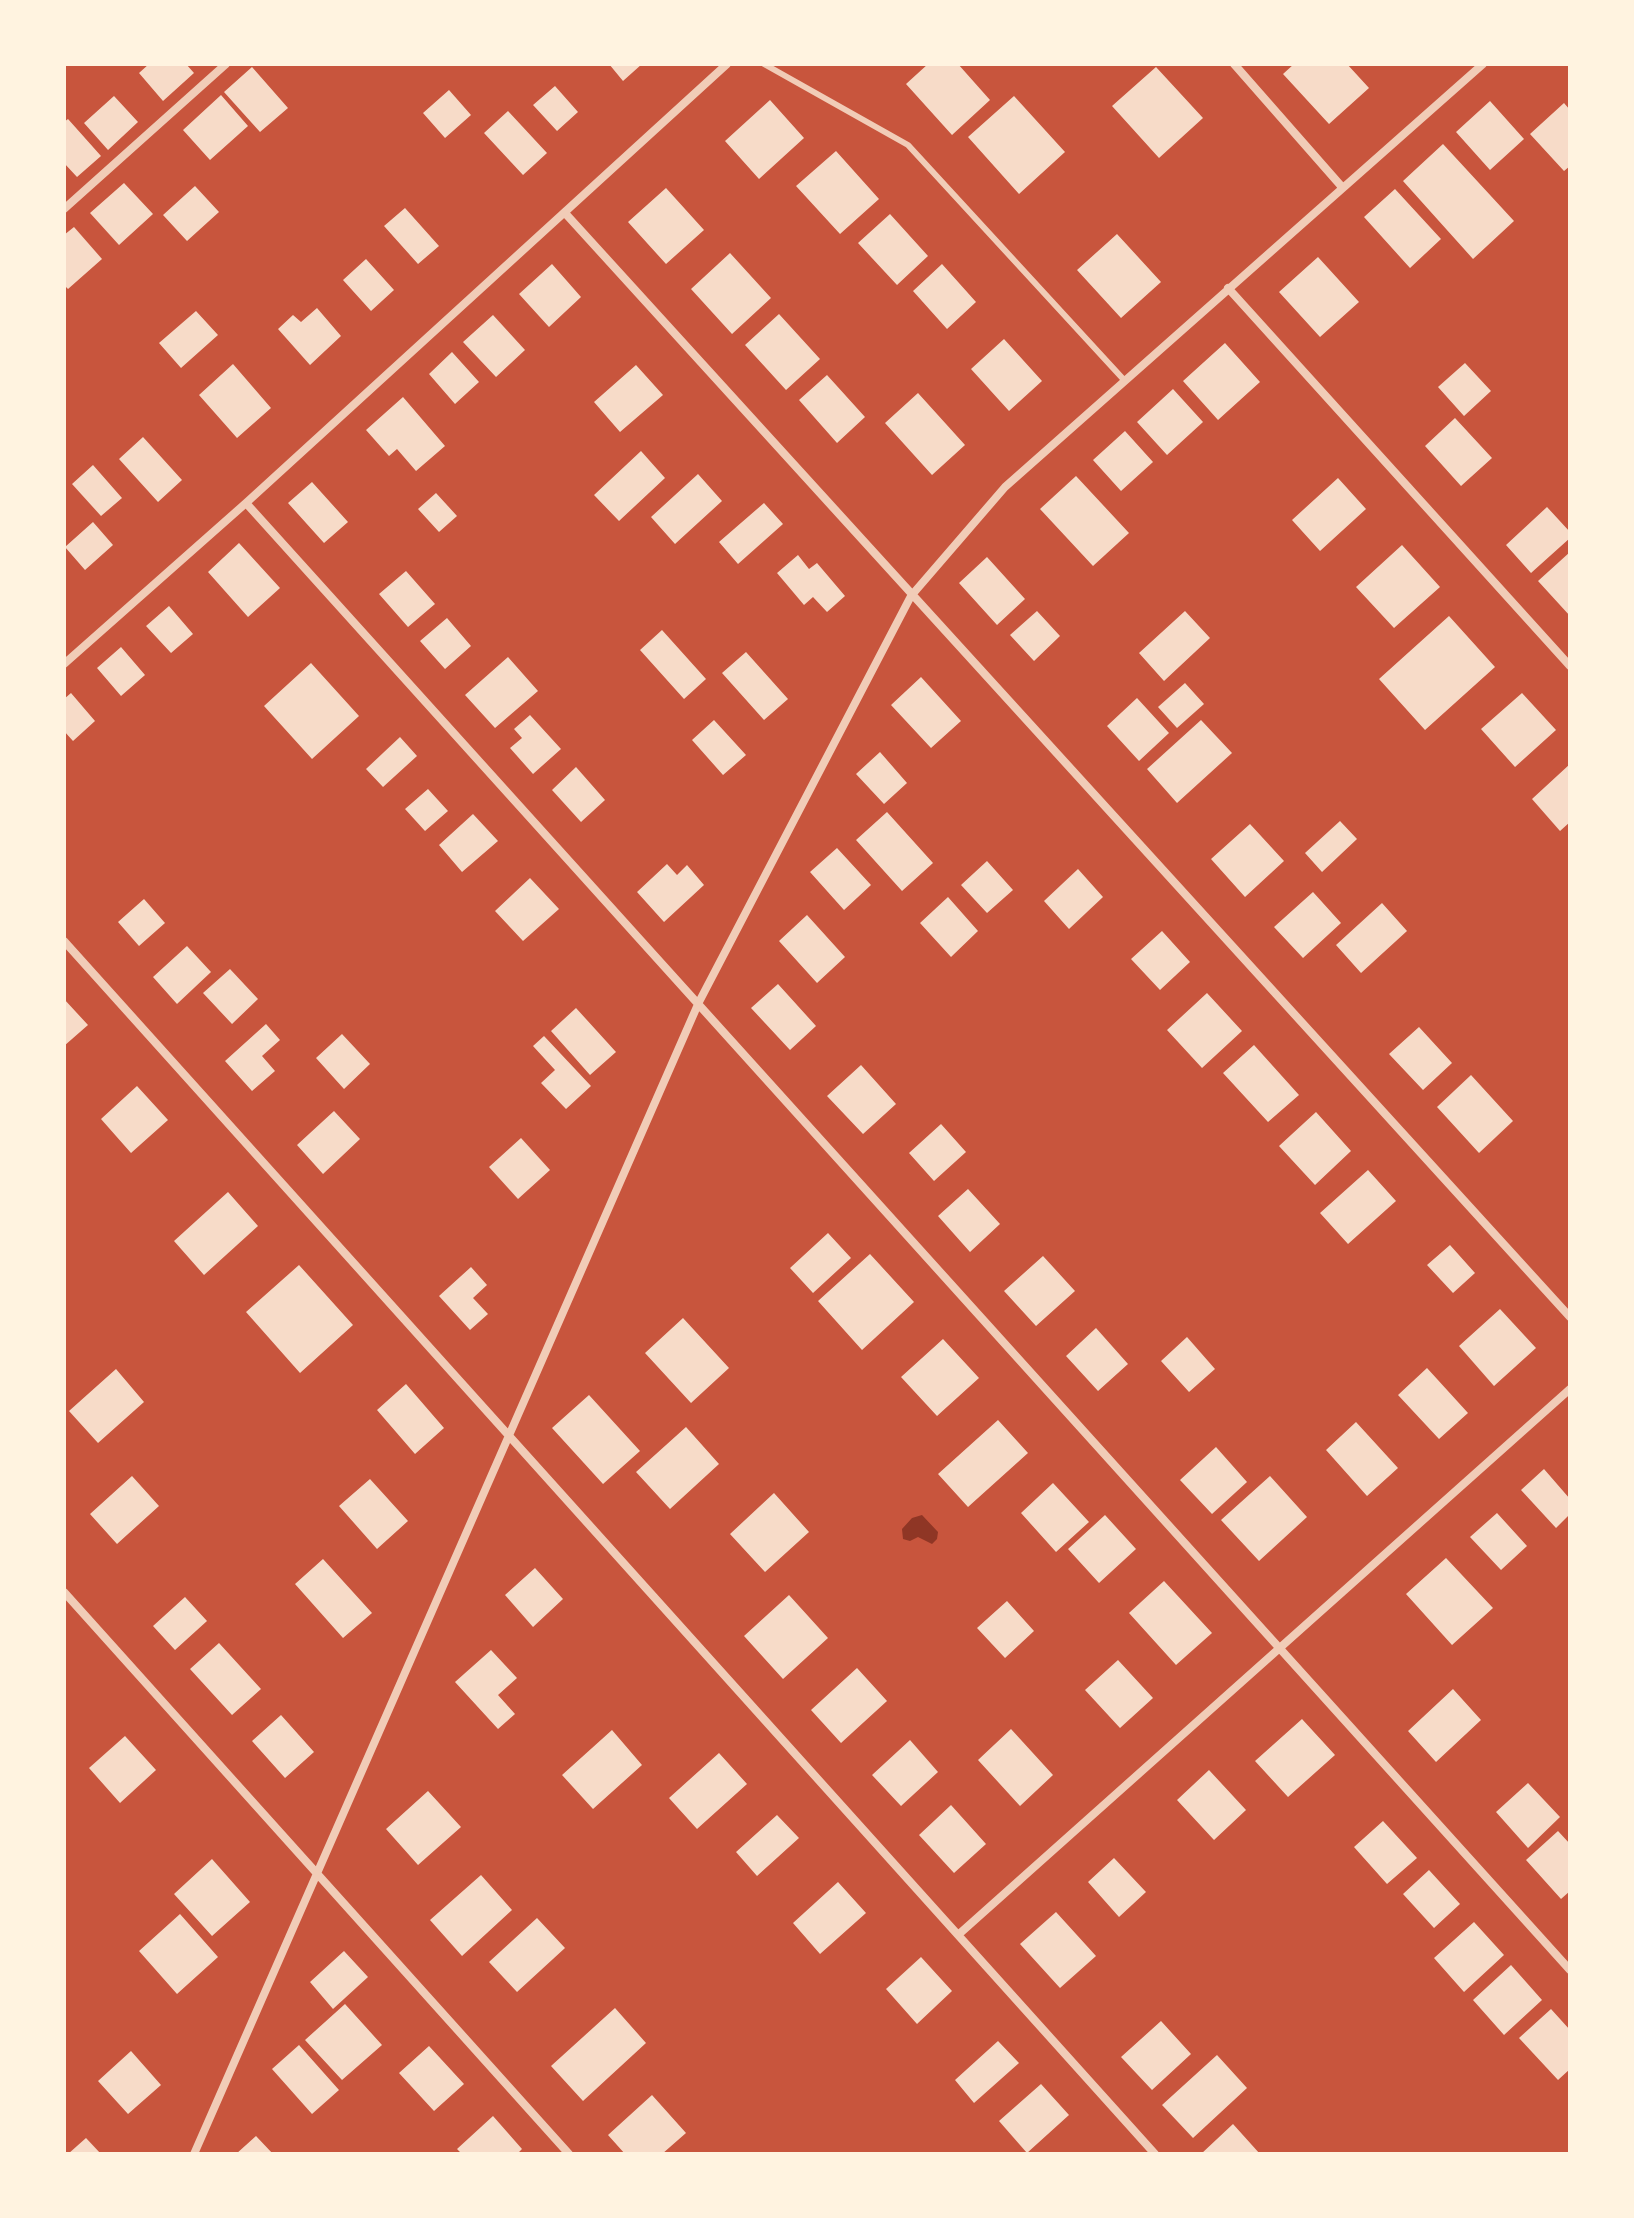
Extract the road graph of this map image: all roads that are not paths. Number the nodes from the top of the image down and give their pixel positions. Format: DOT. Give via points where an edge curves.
graph roads {
  1 [pos="226,64"];
  2 [pos="727,64"];
  3 [pos="764,64"];
  4 [pos="1234,64"];
  5 [pos="1483,64"];
  6 [pos="1342,187"];
  7 [pos="64,209"];
  8 [pos="565,213"];
  9 [pos="1228,288"];
  10 [pos="1125,381"];
  11 [pos="246,503"];
  12 [pos="911,596"];
  13 [pos="64,664"];
  14 [pos="1570,666"];
  15 [pos="64,941"];
  16 [pos="699,1002"];
  17 [pos="1570,1317"];
  18 [pos="1570,1389"];
  19 [pos="510,1436"];
  20 [pos="64,1592"];
  21 [pos="1281,1647"];
  22 [pos="317,1873"];
  23 [pos="958,1935"];
  24 [pos="1570,1970"];
  25 [pos="194,2154"];
  26 [pos="569,2154"];
  27 [pos="1155,2154"];
  1 -- 7 [label="street"];
  2 -- 8 [label="street"];
  3 -- 10 [label="lane" via="908,145"];
  4 -- 6 [label="street"];
  5 -- 6 [label="street"];
  6 -- 9 [label="street"];
  8 -- 11 [label="street"];
  8 -- 12 [label="street"];
  9 -- 10 [label="street"];
  9 -- 14 [label="street"];
  10 -- 12 [label="street" via="1005,487"];
  11 -- 13 [label="street"];
  11 -- 16 [label="street"];
  12 -- 16 [label="street"];
  12 -- 17 [label="street"];
  15 -- 19 [label="street"];
  16 -- 19 [label="street"];
  16 -- 21 [label="street"];
  18 -- 21 [label="street"];
  19 -- 22 [label="street"];
  19 -- 23 [label="street"];
  20 -- 22 [label="street"];
  21 -- 23 [label="street"];
  21 -- 24 [label="street"];
  22 -- 25 [label="street"];
  22 -- 26 [label="street"];
  23 -- 27 [label="street"];
}
